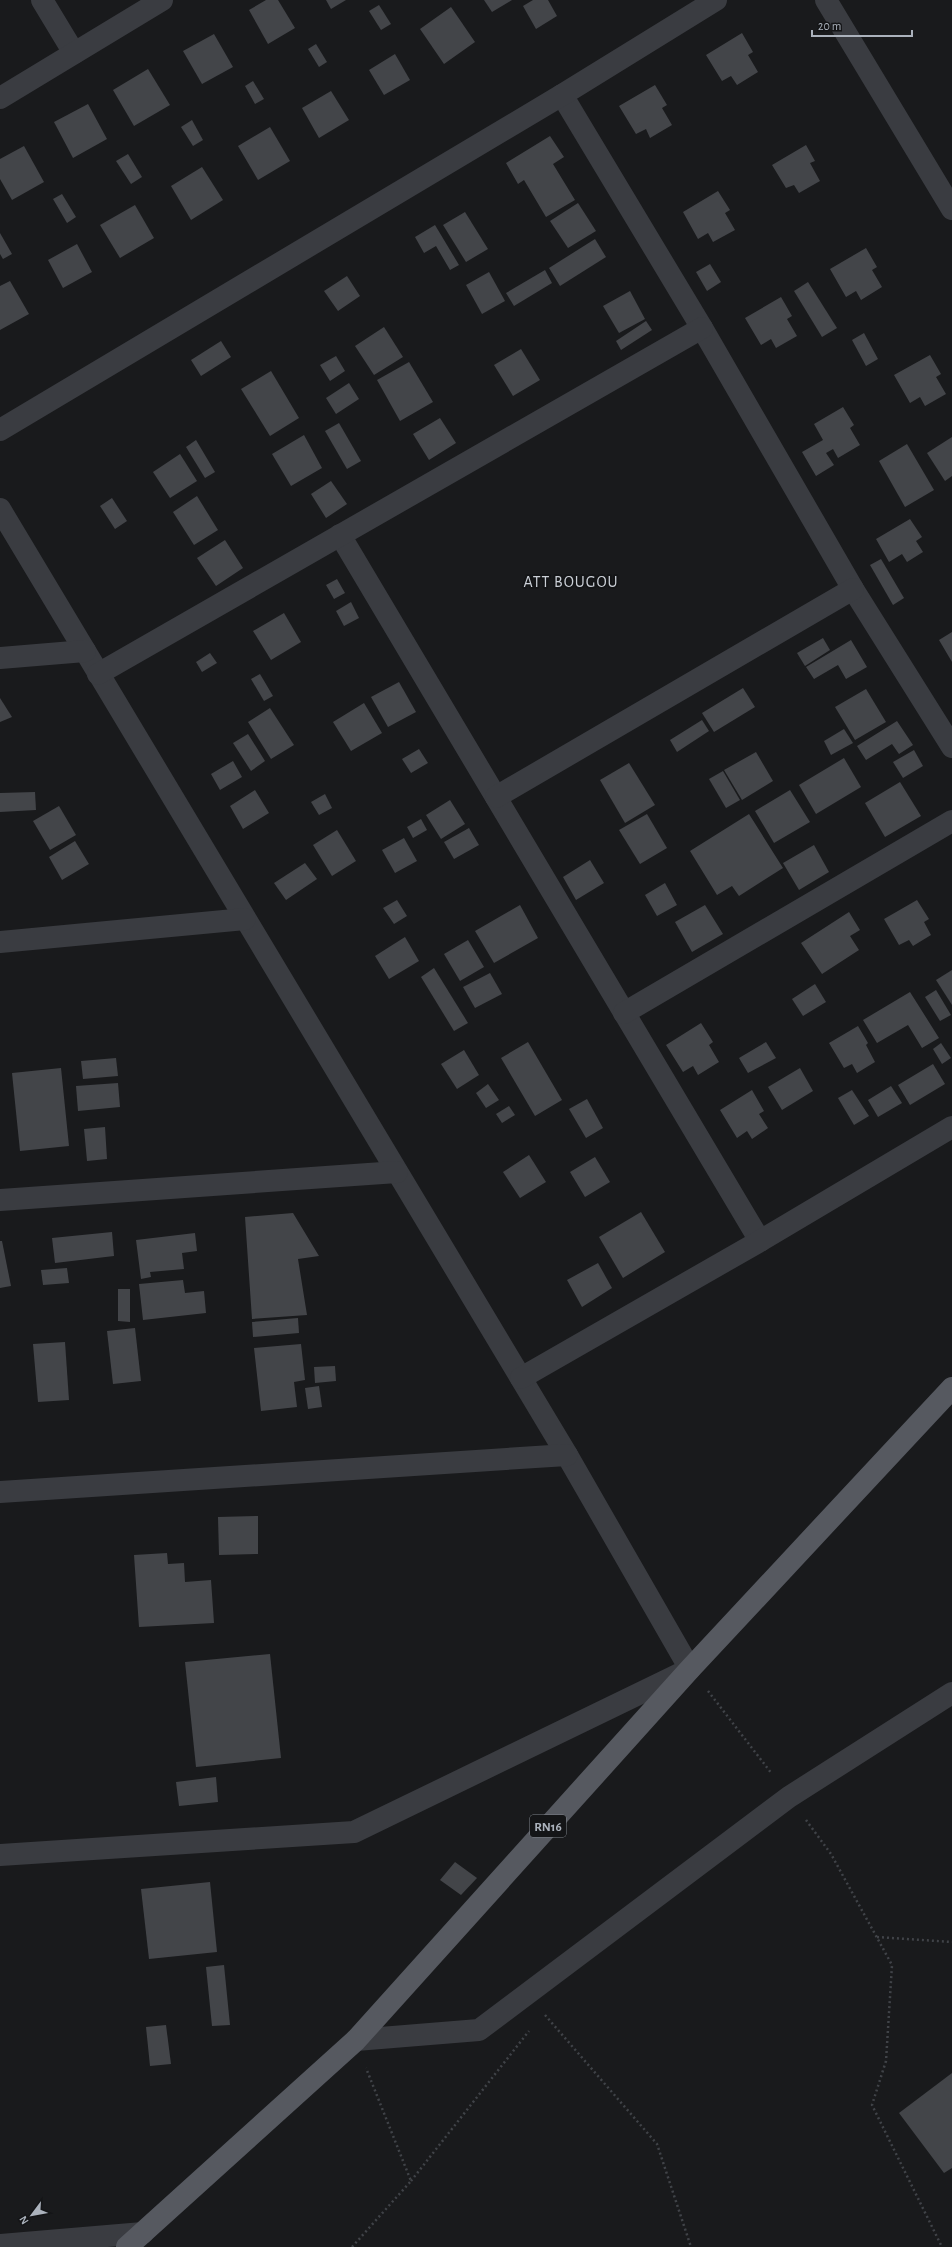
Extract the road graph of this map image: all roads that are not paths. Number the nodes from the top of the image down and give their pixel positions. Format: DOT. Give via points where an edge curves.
graph roads {
  1 [pos="42,0"];
  2 [pos="162,0"];
  3 [pos="716,0"];
  4 [pos="826,0"];
  5 [pos="74,53"];
  6 [pos="562,95"];
  7 [pos="0,98"];
  8 [pos="952,209"];
  9 [pos="702,328"];
  10 [pos="0,430"];
  11 [pos="0,509"];
  12 [pos="340,535"];
  13 [pos="853,589"];
  14 [pos="85,651"];
  15 [pos="0,658"];
  16 [pos="98,674"];
  17 [pos="952,747"];
  18 [pos="496,797"];
  19 [pos="952,821"];
  20 [pos="245,919"];
  21 [pos="0,942"];
  22 [pos="624,1013"];
  23 [pos="952,1127"];
  24 [pos="397,1172"];
  25 [pos="0,1200"];
  26 [pos="760,1241"];
  27 [pos="520,1378"];
  28 [pos="952,1388"];
  29 [pos="566,1455"];
  30 [pos="0,1492"];
  31 [pos="690,1669"];
  32 [pos="952,1693"];
  33 [pos="0,1855"];
  34 [pos="356,2040"];
  35 [pos="135,2240"];
  36 [pos="0,2245"];
  1 -- 5 [label="street"];
  2 -- 5 [label="street"];
  3 -- 6 [label="street"];
  4 -- 8 [label="street"];
  5 -- 7 [label="street"];
  6 -- 9 [label="street"];
  6 -- 10 [label="street"];
  9 -- 12 [label="street"];
  9 -- 13 [label="street"];
  11 -- 14 [label="street"];
  12 -- 16 [label="street"];
  12 -- 18 [label="street"];
  13 -- 17 [label="street"];
  13 -- 18 [label="street"];
  14 -- 15 [label="street"];
  14 -- 16 [label="street"];
  16 -- 20 [label="street"];
  18 -- 22 [label="street"];
  19 -- 22 [label="street"];
  20 -- 21 [label="street"];
  20 -- 24 [label="street"];
  22 -- 26 [label="street"];
  23 -- 26 [label="street"];
  24 -- 25 [label="street"];
  24 -- 27 [label="street"];
  26 -- 27 [label="street"];
  27 -- 29 [label="street"];
  28 -- 31 [label="main road, RN16"];
  29 -- 30 [label="street"];
  29 -- 31 [label="street"];
  31 -- 33 [label="street" via="354,1832"];
  31 -- 34 [label="main road, RN16"];
  32 -- 34 [label="street" via="789,1797 479,2030"];
  34 -- 35 [label="main road, RN16"];
  35 -- 36 [label="street"];
}
